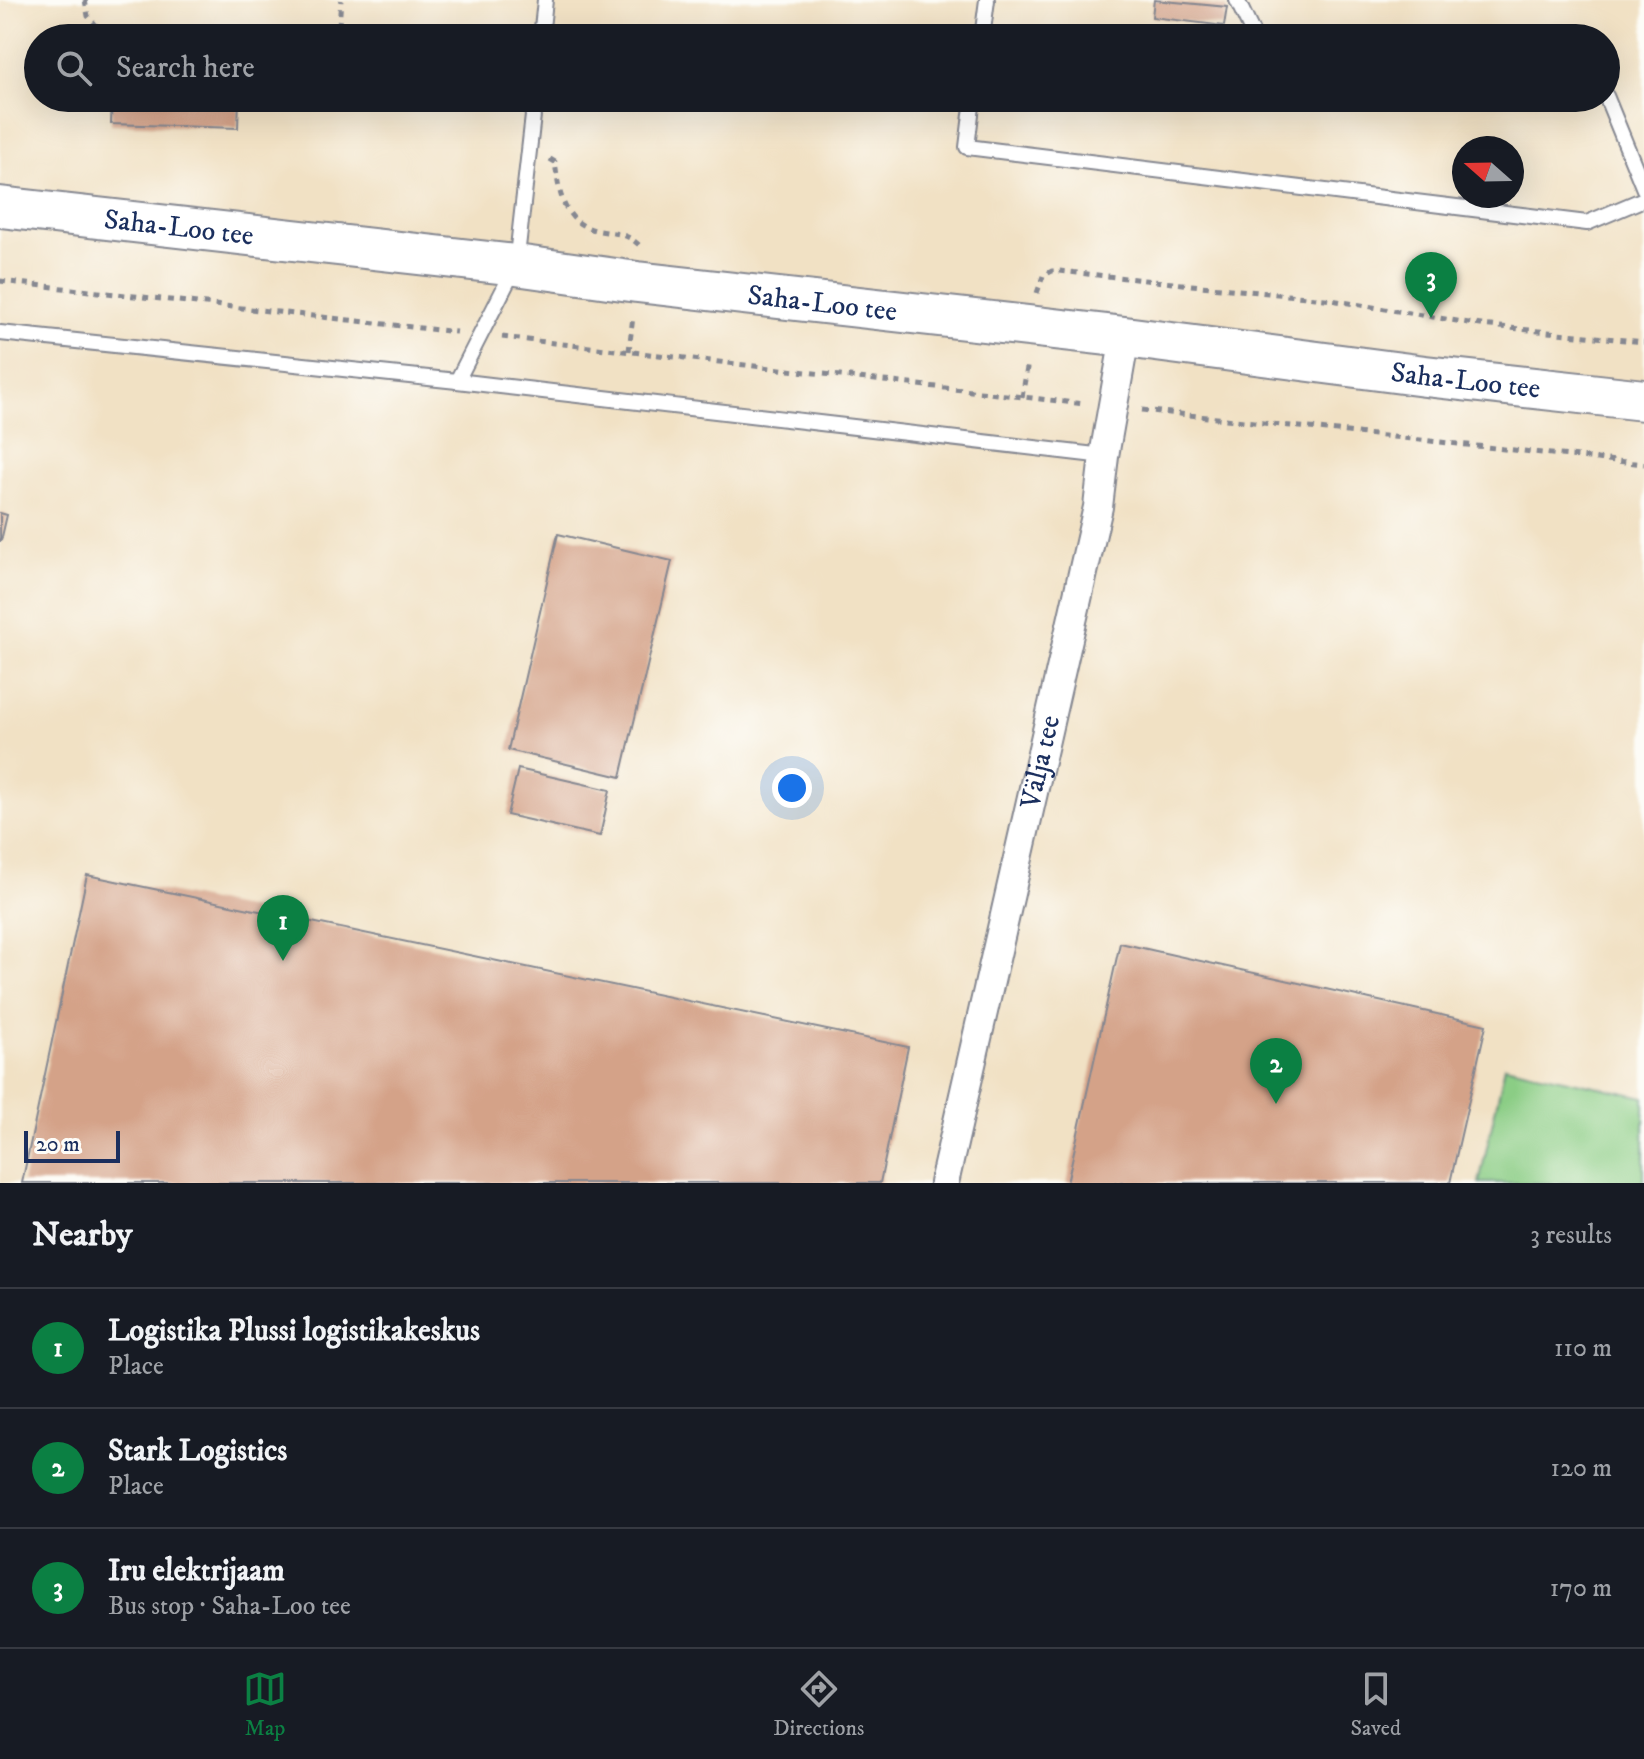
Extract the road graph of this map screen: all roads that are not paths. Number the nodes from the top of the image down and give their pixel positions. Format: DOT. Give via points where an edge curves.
graph roads {
  1 [pos="545,0"];
  2 [pos="987,0"];
  3 [pos="1237,0"];
  4 [pos="542,24"];
  5 [pos="984,24"];
  6 [pos="1248,24"];
  7 [pos="533,112"];
  8 [pos="971,112"];
  9 [pos="1613,112"];
  10 [pos="1644,189"];
  11 [pos="1644,199"];
  12 [pos="0,207"];
  13 [pos="516,265"];
  14 [pos="0,333"];
  15 [pos="1125,337"];
  16 [pos="457,381"];
  17 [pos="1644,400"];
  18 [pos="1104,456"];
  19 [pos="944,1183"];
  1 -- 4 [label="lane"];
  2 -- 5 [label="lane"];
  3 -- 6 [label="lane"];
  7 -- 13 [label="lane"];
  8 -- 11 [label="lane" via="967,147 1587,223"];
  9 -- 10 [label="lane"];
  12 -- 13 [label="main road, Saha-Loo tee"];
  13 -- 15 [label="main road, Saha-Loo tee"];
  13 -- 16 [label="lane"];
  14 -- 16 [label="lane"];
  15 -- 17 [label="main road, Saha-Loo tee"];
  15 -- 18 [label="street, Välja tee"];
  16 -- 18 [label="lane"];
  18 -- 19 [label="street, Välja tee" via="1098,507"];
}
